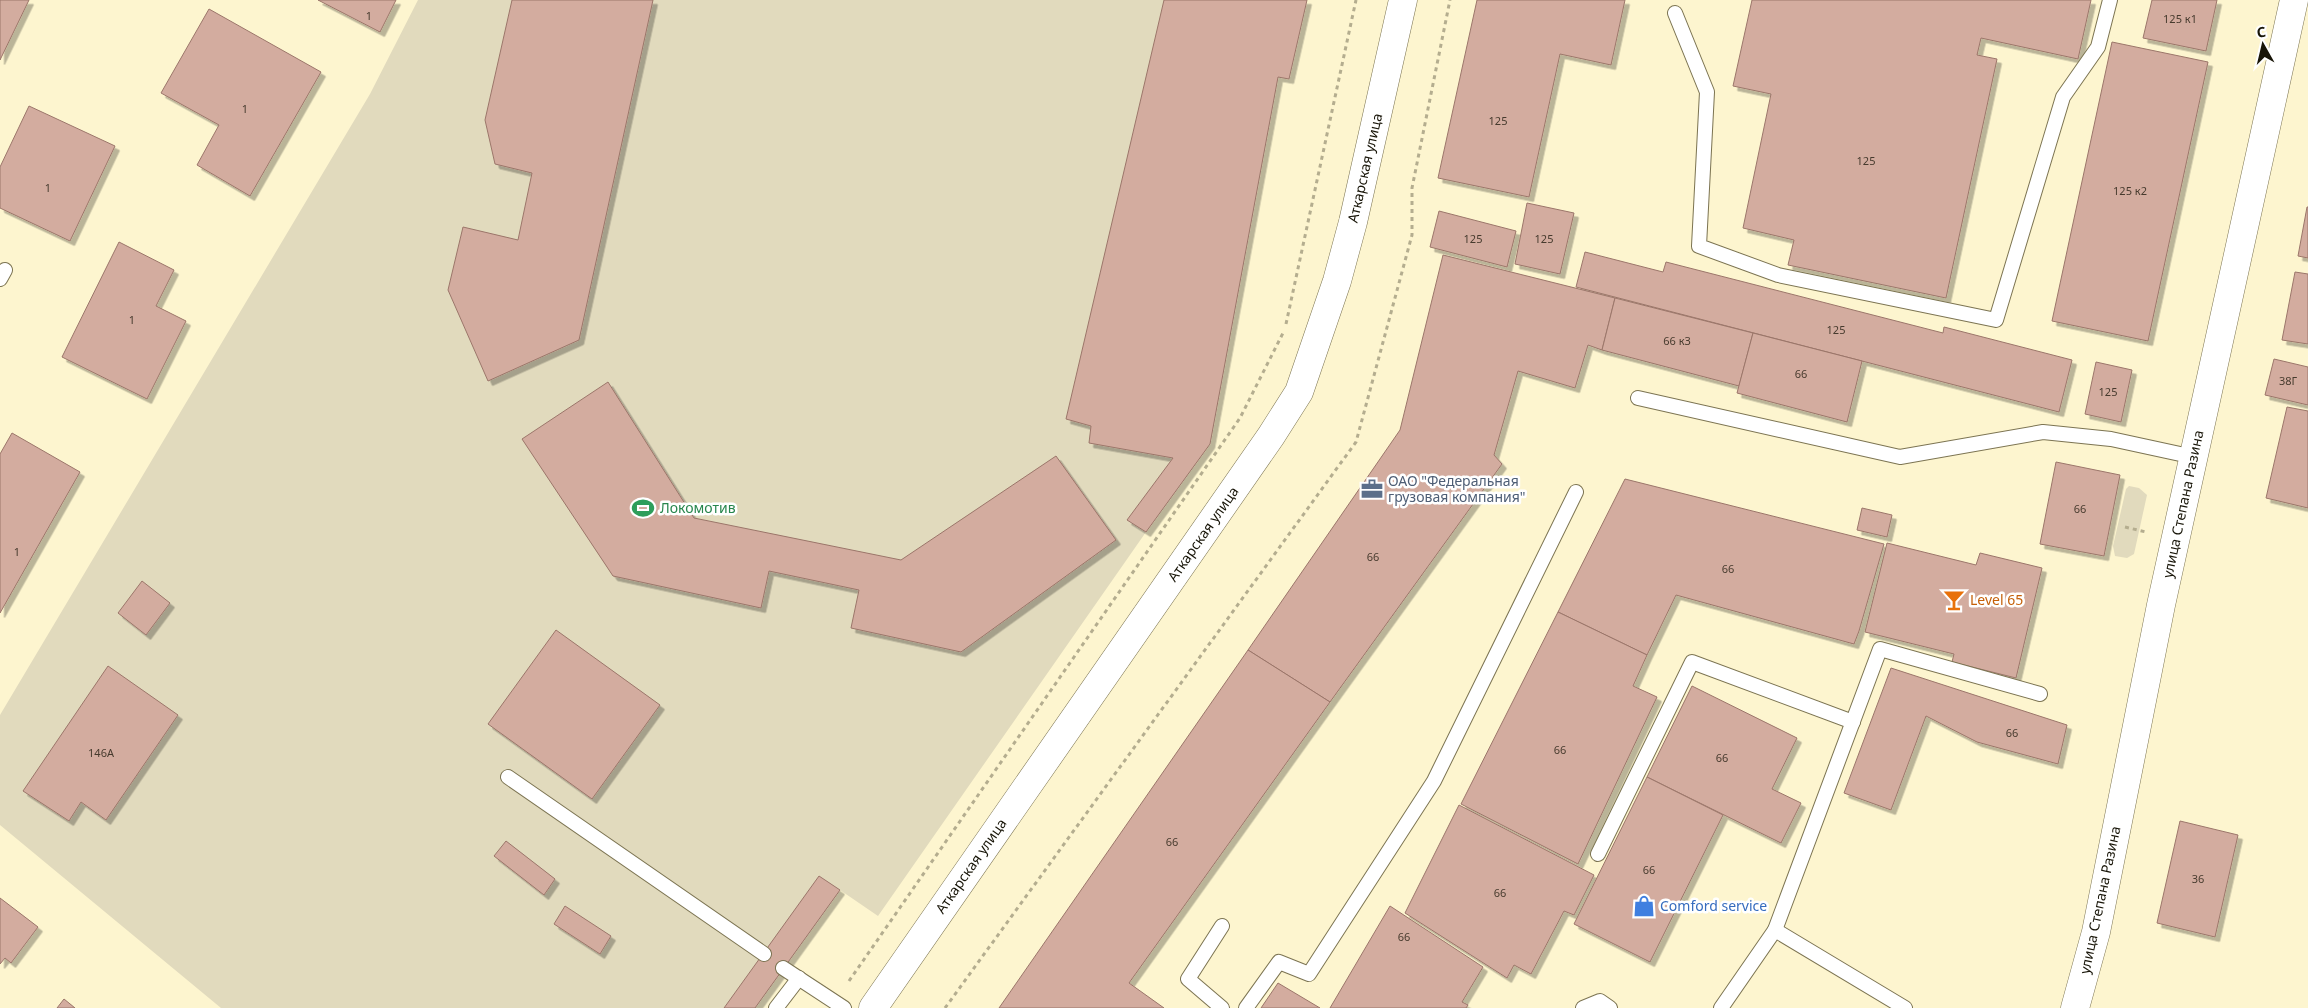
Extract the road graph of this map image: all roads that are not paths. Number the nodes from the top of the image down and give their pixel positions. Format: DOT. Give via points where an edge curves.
graph roads {
  1 [pos="1403,0"];
  2 [pos="2110,0"];
  3 [pos="2294,0"];
  4 [pos="1675,13"];
  5 [pos="1638,398"];
  6 [pos="2194,457"];
  7 [pos="1576,492"];
  8 [pos="2040,694"];
  9 [pos="1853,722"];
  10 [pos="508,777"];
  11 [pos="1598,854"];
  12 [pos="1222,926"];
  13 [pos="1775,930"];
  14 [pos="764,954"];
  15 [pos="783,968"];
  16 [pos="799,978"];
  17 [pos="839,1005"];
  18 [pos="776,1008"];
  19 [pos="873,1008"];
  20 [pos="1222,1008"];
  21 [pos="1246,1008"];
  22 [pos="1583,1008"];
  23 [pos="1610,1008"];
  24 [pos="1721,1008"];
  25 [pos="1905,1008"];
  26 [pos="2075,1008"];
  1 -- 19 [label="street, Аткарская улица" via="1346,247 1316,348 1299,392"];
  2 -- 4 [label="lane" via="2098,47 2063,97 1996,320 1778,275 1699,246 1707,92"];
  3 -- 6 [label="street, улица Степана Разина"];
  5 -- 6 [label="lane" via="1900,457 2043,432 2111,439"];
  6 -- 26 [label="street, улица Степана Разина" via="2096,932"];
  7 -- 21 [label="lane" via="1434,781 1310,974 1279,962"];
  8 -- 9 [label="lane" via="1880,649"];
  9 -- 11 [label="lane" via="1692,662"];
  9 -- 13 [label="lane"];
  10 -- 14 [label="lane"];
  12 -- 20 [label="lane" via="1188,979"];
  13 -- 24 [label="lane"];
  13 -- 25 [label="lane"];
  15 -- 16 [label="lane"];
  16 -- 17 [label="lane"];
  16 -- 18 [label="lane"];
  22 -- 23 [label="lane" via="1600,1001"];
}
